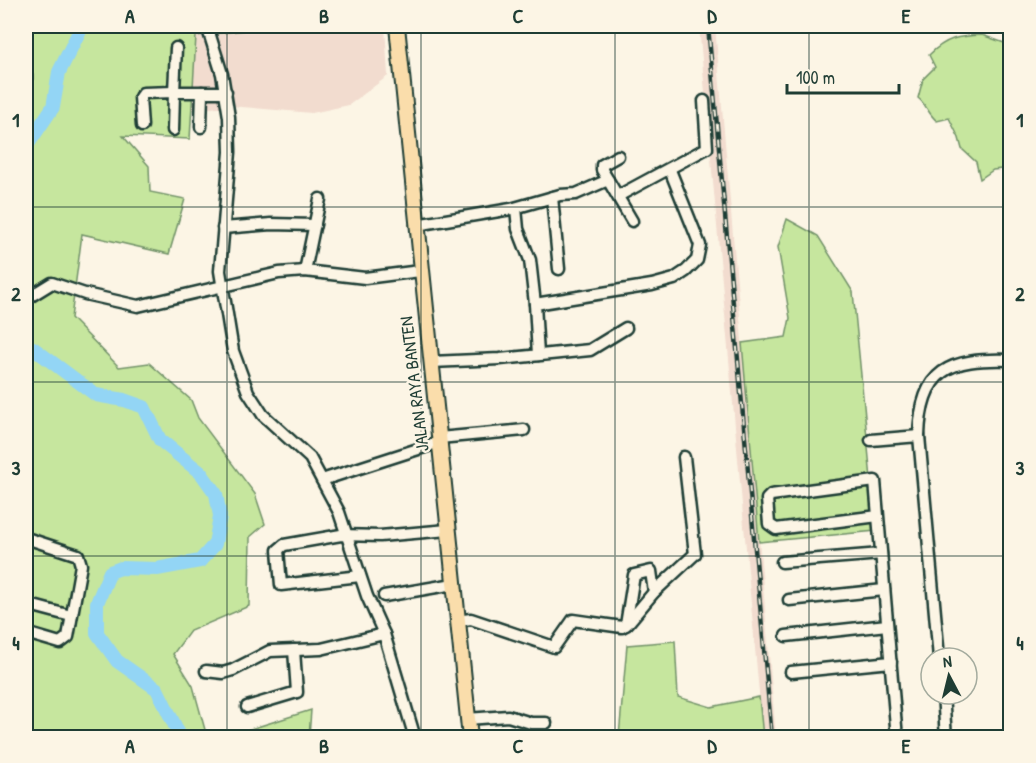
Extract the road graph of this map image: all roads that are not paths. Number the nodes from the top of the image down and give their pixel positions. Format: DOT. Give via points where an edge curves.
graph roads {
  1 [pos="207,26"];
  2 [pos="397,26"];
  3 [pos="176,48"];
  4 [pos="26,75"];
  5 [pos="26,90"];
  6 [pos="174,92"];
  7 [pos="202,92"];
  8 [pos="226,92"];
  9 [pos="704,101"];
  10 [pos="142,126"];
  11 [pos="201,128"];
  12 [pos="173,130"];
  13 [pos="618,156"];
  14 [pos="670,170"];
  15 [pos="608,180"];
  16 [pos="618,196"];
  17 [pos="552,197"];
  18 [pos="320,199"];
  19 [pos="516,208"];
  20 [pos="633,221"];
  21 [pos="315,225"];
  22 [pos="416,225"];
  23 [pos="223,228"];
  24 [pos="559,268"];
  25 [pos="305,271"];
  26 [pos="420,271"];
  27 [pos="223,287"];
  28 [pos="26,299"];
  29 [pos="535,304"];
  30 [pos="626,328"];
  31 [pos="538,355"];
  32 [pos="1011,360"];
  33 [pos="430,362"];
  34 [pos="524,430"];
  35 [pos="918,436"];
  36 [pos="439,440"];
  37 [pos="871,440"];
  38 [pos="684,458"];
  39 [pos="322,480"];
  40 [pos="878,516"];
  41 [pos="448,530"];
  42 [pos="349,536"];
  43 [pos="26,538"];
  44 [pos="881,554"];
  45 [pos="782,562"];
  46 [pos="360,576"];
  47 [pos="454,584"];
  48 [pos="884,590"];
  49 [pos="654,592"];
  50 [pos="384,596"];
  51 [pos="789,600"];
  52 [pos="26,604"];
  53 [pos="71,616"];
  54 [pos="458,621"];
  55 [pos="626,625"];
  56 [pos="887,625"];
  57 [pos="26,633"];
  58 [pos="384,634"];
  59 [pos="786,636"];
  60 [pos="938,646"];
  61 [pos="294,650"];
  62 [pos="891,662"];
  63 [pos="206,671"];
  64 [pos="791,672"];
  65 [pos="247,706"];
  66 [pos="944,706"];
  67 [pos="467,719"];
  68 [pos="546,723"];
  69 [pos="415,738"];
  70 [pos="470,738"];
  71 [pos="897,738"];
  72 [pos="946,738"];
  1 -- 8 [label="street"];
  2 -- 22 [label="main road, JALAN RAYA BANTEN"];
  3 -- 6 [label="street"];
  4 -- 5 [label="street"];
  6 -- 7 [label="street"];
  6 -- 10 [label="street" via="143,93"];
  6 -- 12 [label="street"];
  7 -- 8 [label="street"];
  7 -- 11 [label="street"];
  8 -- 23 [label="street" via="230,152"];
  9 -- 14 [label="street" via="707,148"];
  13 -- 15 [label="street" via="601,167"];
  14 -- 16 [label="street"];
  14 -- 29 [label="street" via="700,245 697,260 686,271 652,285"];
  15 -- 16 [label="street"];
  15 -- 17 [label="street" via="576,194"];
  16 -- 20 [label="street"];
  17 -- 19 [label="street"];
  17 -- 24 [label="street"];
  18 -- 21 [label="street"];
  19 -- 22 [label="street"];
  19 -- 29 [label="street" via="517,224 530,260"];
  21 -- 23 [label="street"];
  21 -- 25 [label="street"];
  22 -- 26 [label="main road, JALAN RAYA BANTEN"];
  23 -- 27 [label="street"];
  25 -- 26 [label="street" via="365,278"];
  25 -- 27 [label="street" via="259,276"];
  26 -- 33 [label="main road, JALAN RAYA BANTEN"];
  27 -- 28 [label="street" via="138,306 52,283"];
  27 -- 39 [label="street" via="233,351 248,392 263,415 310,458"];
  29 -- 31 [label="street"];
  30 -- 31 [label="street" via="590,350"];
  31 -- 33 [label="street"];
  32 -- 35 [label="street" via="964,361 941,374 922,401"];
  33 -- 36 [label="main road, JALAN RAYA BANTEN"];
  34 -- 36 [label="street"];
  35 -- 37 [label="street"];
  35 -- 60 [label="street"];
  36 -- 39 [label="street"];
  36 -- 41 [label="main road, JALAN RAYA BANTEN"];
  38 -- 49 [label="street" via="695,554"];
  39 -- 42 [label="street"];
  40 -- 40 [label="street" via="875,481 771,495 767,500 769,524 776,530"];
  40 -- 44 [label="street"];
  41 -- 42 [label="street"];
  41 -- 47 [label="main road, JALAN RAYA BANTEN"];
  42 -- 46 [label="street"];
  42 -- 46 [label="street" via="281,546 279,581 285,585"];
  43 -- 53 [label="street" via="81,559"];
  44 -- 45 [label="street"];
  44 -- 48 [label="street"];
  46 -- 58 [label="street"];
  47 -- 50 [label="street"];
  47 -- 54 [label="main road, JALAN RAYA BANTEN"];
  48 -- 51 [label="street"];
  48 -- 56 [label="street"];
  49 -- 55 [label="street"];
  49 -- 55 [label="street" via="651,572 634,575"];
  52 -- 53 [label="street"];
  53 -- 57 [label="street" via="65,642"];
  54 -- 55 [label="street" via="471,619 554,647 573,620"];
  54 -- 67 [label="main road, JALAN RAYA BANTEN"];
  56 -- 59 [label="street"];
  56 -- 62 [label="street"];
  58 -- 61 [label="street" via="321,649"];
  58 -- 69 [label="street"];
  61 -- 63 [label="street" via="270,651 223,673"];
  61 -- 65 [label="street" via="297,692"];
  62 -- 64 [label="street"];
  62 -- 71 [label="street"];
  66 -- 72 [label="street"];
  67 -- 68 [label="street" via="508,716"];
  67 -- 70 [label="main road, JALAN RAYA BANTEN"];
}
